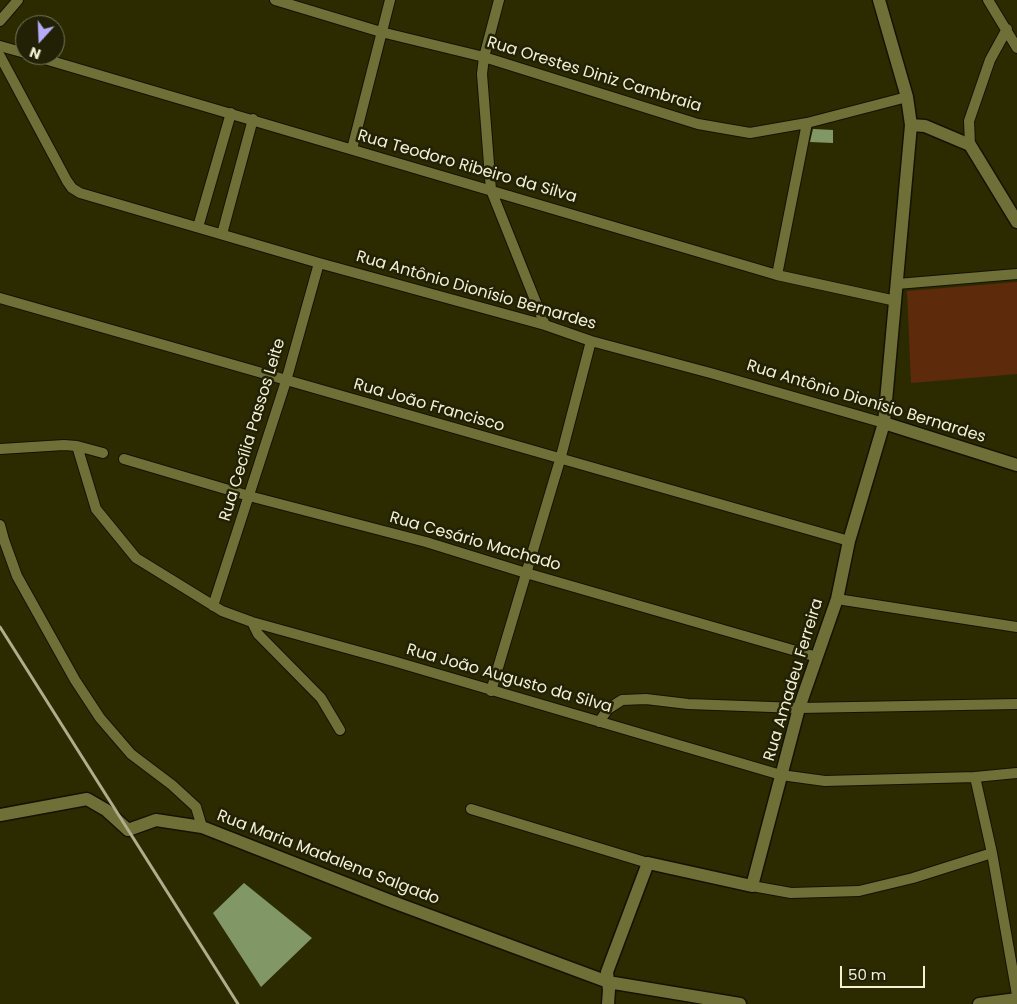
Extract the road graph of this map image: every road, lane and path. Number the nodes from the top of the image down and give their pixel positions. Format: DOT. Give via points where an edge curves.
graph roads {
  1 [pos="18,0"];
  2 [pos="275,0"];
  3 [pos="390,0"];
  4 [pos="499,0"];
  5 [pos="879,0"];
  6 [pos="988,0"];
  7 [pos="0,21"];
  8 [pos="1007,30"];
  9 [pos="381,32"];
  10 [pos="0,46"];
  11 [pos="1017,48"];
  12 [pos="15,50"];
  13 [pos="0,56"];
  14 [pos="484,57"];
  15 [pos="65,65"];
  16 [pos="907,98"];
  17 [pos="231,113"];
  18 [pos="253,119"];
  19 [pos="807,123"];
  20 [pos="911,125"];
  21 [pos="970,145"];
  22 [pos="352,149"];
  23 [pos="491,190"];
  24 [pos="1017,222"];
  25 [pos="198,227"];
  26 [pos="222,234"];
  27 [pos="319,263"];
  28 [pos="1017,274"];
  29 [pos="777,275"];
  30 [pos="897,284"];
  31 [pos="0,298"];
  32 [pos="896,301"];
  33 [pos="545,325"];
  34 [pos="591,341"];
  35 [pos="286,381"];
  36 [pos="884,423"];
  37 [pos="77,446"];
  38 [pos="0,449"];
  39 [pos="102,453"];
  40 [pos="124,459"];
  41 [pos="560,460"];
  42 [pos="1017,465"];
  43 [pos="249,496"];
  44 [pos="0,525"];
  45 [pos="849,541"];
  46 [pos="526,572"];
  47 [pos="837,599"];
  48 [pos="213,606"];
  49 [pos="252,622"];
  50 [pos="1017,627"];
  51 [pos="817,657"];
  52 [pos="491,691"];
  53 [pos="1017,704"];
  54 [pos="799,708"];
  55 [pos="599,722"];
  56 [pos="340,730"];
  57 [pos="1017,773"];
  58 [pos="781,775"];
  59 [pos="975,777"];
  60 [pos="471,809"];
  61 [pos="0,815"];
  62 [pos="202,827"];
  63 [pos="992,853"];
  64 [pos="648,863"];
  65 [pos="752,886"];
  66 [pos="608,982"];
  67 [pos="1017,994"];
  68 [pos="1017,999"];
  69 [pos="720,1003"];
  70 [pos="608,1004"];
  71 [pos="740,1004"];
  72 [pos="979,1004"];
  1 -- 7 [label="street"];
  2 -- 9 [label="street, Rua Orestes Diniz Cambraia"];
  3 -- 9 [label="street"];
  4 -- 14 [label="street"];
  5 -- 16 [label="street, Rua Amadeu Ferreira"];
  6 -- 8 [label="street"];
  8 -- 11 [label="street"];
  8 -- 21 [label="street" via="990,60 969,121"];
  9 -- 14 [label="street, Rua Orestes Diniz Cambraia"];
  9 -- 22 [label="street"];
  10 -- 12 [label="street"];
  13 -- 25 [label="street, Rua Antônio Dionísio Bernardes" via="72,188"];
  14 -- 19 [label="street, Rua Orestes Diniz Cambraia" via="698,124 750,133"];
  14 -- 23 [label="street" via="482,74"];
  15 -- 17 [label="street, Rua Teodoro Ribeiro da Silva"];
  16 -- 19 [label="street, Rua Orestes Diniz Cambraia"];
  16 -- 20 [label="street, Rua Amadeu Ferreira"];
  17 -- 18 [label="street, Rua Teodoro Ribeiro da Silva"];
  17 -- 25 [label="street"];
  18 -- 22 [label="street, Rua Teodoro Ribeiro da Silva"];
  18 -- 26 [label="street"];
  19 -- 29 [label="street"];
  20 -- 21 [label="street" via="925,126"];
  20 -- 30 [label="street, Rua Amadeu Ferreira"];
  21 -- 24 [label="street"];
  22 -- 23 [label="street, Rua Teodoro Ribeiro da Silva"];
  23 -- 29 [label="street, Rua Teodoro Ribeiro da Silva"];
  23 -- 33 [label="street"];
  25 -- 26 [label="street, Rua Antônio Dionísio Bernardes"];
  26 -- 27 [label="street, Rua Antônio Dionísio Bernardes"];
  27 -- 33 [label="street, Rua Antônio Dionísio Bernardes"];
  27 -- 35 [label="street, Rua Cecília Passos Leite"];
  28 -- 30 [label="street"];
  29 -- 32 [label="street, Rua Teodoro Ribeiro da Silva"];
  30 -- 32 [label="street, Rua Amadeu Ferreira"];
  31 -- 35 [label="street, Rua João Francisco"];
  32 -- 36 [label="street, Rua Amadeu Ferreira"];
  33 -- 34 [label="street, Rua Antônio Dionísio Bernardes"];
  34 -- 36 [label="street, Rua Antônio Dionísio Bernardes"];
  34 -- 41 [label="street"];
  35 -- 41 [label="street, Rua João Francisco"];
  35 -- 43 [label="street, Rua Cecília Passos Leite"];
  36 -- 42 [label="street, Rua Antônio Dionísio Bernardes"];
  36 -- 45 [label="street, Rua Amadeu Ferreira"];
  37 -- 38 [label="street"];
  37 -- 39 [label="street"];
  37 -- 48 [label="street, Rua João Augusto da Silva" via="96,509 136,558"];
  40 -- 43 [label="street, Rua Cesário Machado"];
  41 -- 45 [label="street, Rua João Francisco"];
  41 -- 46 [label="street"];
  43 -- 46 [label="street, Rua Cesário Machado"];
  43 -- 48 [label="street, Rua Cecília Passos Leite"];
  44 -- 62 [label="street, Rua Maria Madalena Salgado" via="17,576 100,718 131,754 196,806"];
  45 -- 47 [label="street, Rua Amadeu Ferreira"];
  46 -- 51 [label="street, Rua Cesário Machado"];
  46 -- 52 [label="street"];
  47 -- 50 [label="street"];
  47 -- 51 [label="street, Rua Amadeu Ferreira"];
  48 -- 49 [label="street, Rua João Augusto da Silva"];
  49 -- 52 [label="street, Rua João Augusto da Silva"];
  49 -- 56 [label="street" via="258,634 321,698"];
  51 -- 54 [label="street, Rua Amadeu Ferreira"];
  52 -- 55 [label="street, Rua João Augusto da Silva"];
  53 -- 54 [label="street"];
  54 -- 55 [label="street" via="688,704 646,698 622,700 608,709"];
  54 -- 58 [label="street, Rua Amadeu Ferreira"];
  55 -- 58 [label="street, Rua João Augusto da Silva"];
  57 -- 59 [label="street, Rua João Augusto da Silva"];
  58 -- 59 [label="street, Rua João Augusto da Silva" via="825,781"];
  58 -- 65 [label="street, Rua Amadeu Ferreira"];
  59 -- 63 [label="street"];
  60 -- 64 [label="street"];
  61 -- 62 [label="street" via="87,799 106,810 128,830 156,820"];
  62 -- 66 [label="street, Rua Maria Madalena Salgado"];
  63 -- 65 [label="street" via="859,891 792,892"];
  63 -- 67 [label="street"];
  64 -- 65 [label="street"];
  64 -- 66 [label="street" via="607,972"];
  66 -- 69 [label="street, Rua Maria Madalena Salgado"];
  66 -- 70 [label="street"];
  68 -- 72 [label="street"];
  69 -- 71 [label="street, Rua Maria Madalena Salgado"];
}
